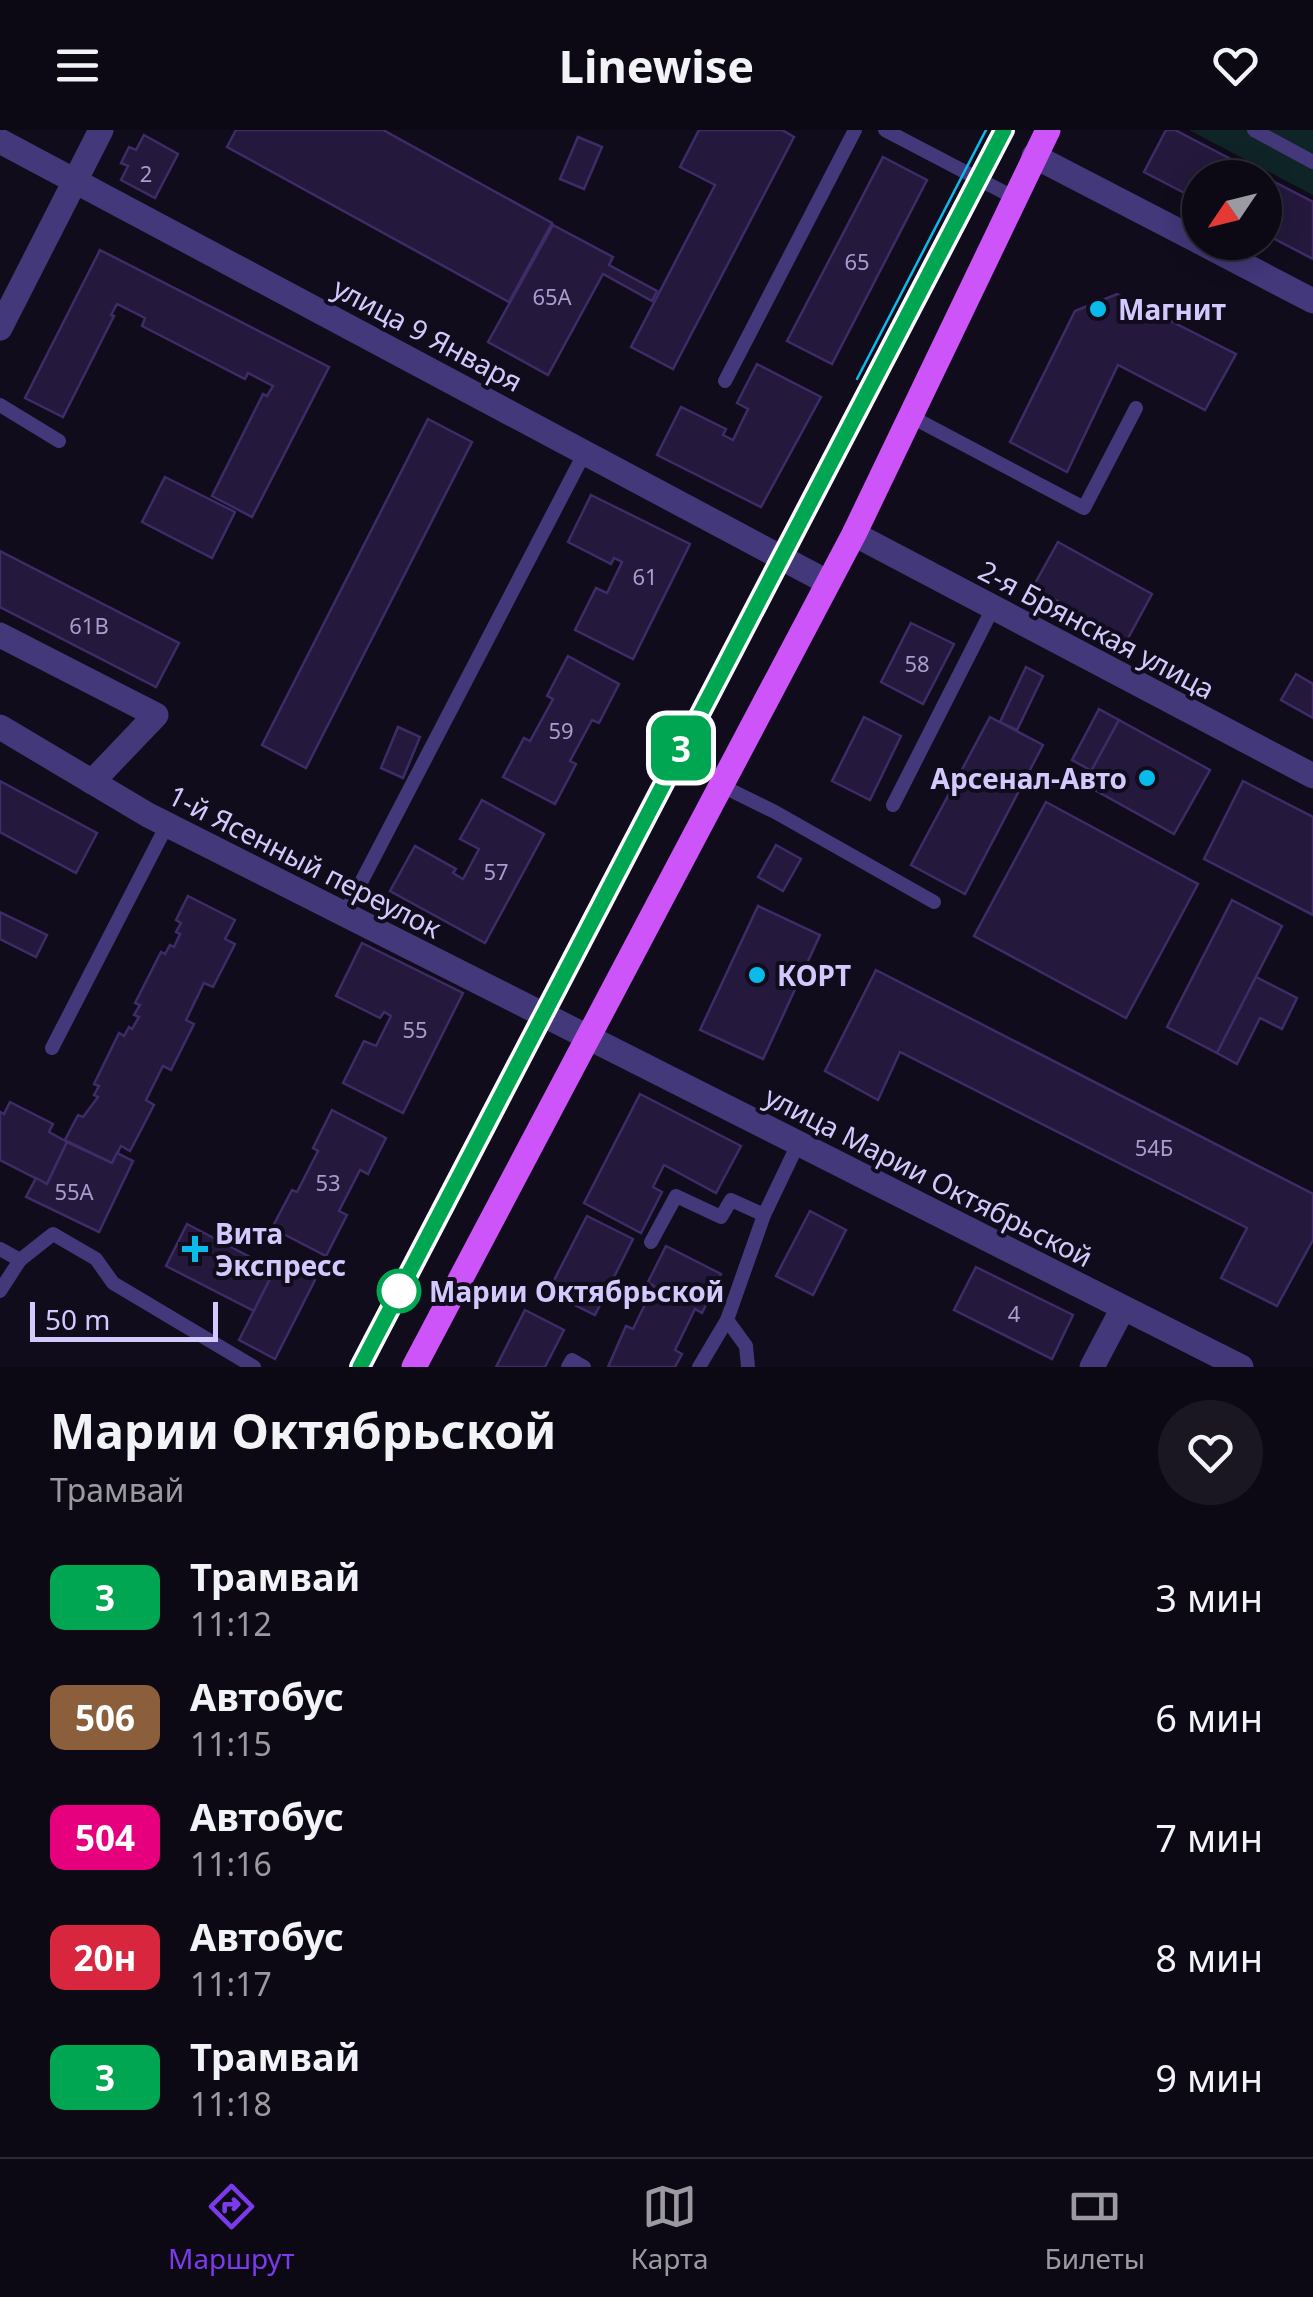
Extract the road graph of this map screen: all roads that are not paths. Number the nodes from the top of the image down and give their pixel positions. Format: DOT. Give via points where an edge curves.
graph roads {
  1 [pos="101,130"];
  2 [pos="855,130"];
  3 [pos="885,130"];
  4 [pos="1048,130"];
  5 [pos="1254,130"];
  6 [pos="0,142"];
  7 [pos="1034,156"];
  8 [pos="1313,162"];
  9 [pos="76,180"];
  10 [pos="1013,197"];
  11 [pos="1182,233"];
  12 [pos="1234,260"];
  13 [pos="1313,301"];
  14 [pos="0,328"];
  15 [pos="725,381"];
  16 [pos="0,405"];
  17 [pos="1136,408"];
  18 [pos="910,416"];
  19 [pos="59,440"];
  20 [pos="585,452"];
  21 [pos="854,534"];
  22 [pos="827,582"];
  23 [pos="992,608"];
  24 [pos="0,635"];
  25 [pos="0,727"];
  26 [pos="1313,776"];
  27 [pos="92,782"];
  28 [pos="722,786"];
  29 [pos="893,805"];
  30 [pos="167,825"];
  31 [pos="934,902"];
  32 [pos="344,915"];
  33 [pos="590,1038"];
  34 [pos="52,1048"];
  35 [pos="798,1144"];
  36 [pos="764,1215"];
  37 [pos="651,1242"];
  38 [pos="0,1249"];
  39 [pos="20,1260"];
  40 [pos="0,1291"];
  41 [pos="1124,1308"];
  42 [pos="726,1320"];
  43 [pos="254,1367"];
  44 [pos="414,1367"];
  45 [pos="568,1367"];
  46 [pos="584,1367"];
  47 [pos="699,1367"];
  48 [pos="748,1367"];
  49 [pos="1092,1367"];
  50 [pos="1241,1367"];
  1 -- 9 [label="street"];
  2 -- 15 [label="lane"];
  3 -- 10 [label="lane"];
  4 -- 7 [label="main road"];
  5 -- 8 [label="lane"];
  6 -- 9 [label="street, улица 9 Января"];
  7 -- 10 [label="main road"];
  7 -- 11 [label="street"];
  9 -- 14 [label="street"];
  9 -- 20 [label="street, улица 9 Января"];
  10 -- 18 [label="main road"];
  12 -- 13 [label="street"];
  16 -- 19 [label="lane"];
  17 -- 18 [label="lane" via="1084,508"];
  18 -- 21 [label="main road"];
  20 -- 22 [label="street, улица 9 Января"];
  20 -- 32 [label="lane"];
  21 -- 22 [label="main road"];
  21 -- 23 [label="street, 2-я Брянская улица"];
  22 -- 28 [label="main road"];
  23 -- 26 [label="street, 2-я Брянская улица"];
  23 -- 29 [label="lane"];
  24 -- 27 [label="street" via="156,715"];
  25 -- 27 [label="street, 1-й Ясенный переулок"];
  27 -- 30 [label="street, 1-й Ясенный переулок"];
  28 -- 31 [label="lane"];
  28 -- 33 [label="main road"];
  30 -- 32 [label="street, 1-й Ясенный переулок"];
  30 -- 34 [label="lane"];
  32 -- 33 [label="street, 1-й Ясенный переулок"];
  33 -- 35 [label="street, улица Марии Октябрьской"];
  33 -- 44 [label="main road"];
  35 -- 36 [label="lane"];
  35 -- 41 [label="street, улица Марии Октябрьской"];
  36 -- 37 [label="lane" via="732,1200 721,1217 676,1196"];
  36 -- 42 [label="lane"];
  38 -- 39 [label="lane"];
  39 -- 40 [label="lane"];
  39 -- 43 [label="lane" via="53,1234 96,1259 113,1282"];
  41 -- 49 [label="street"];
  41 -- 50 [label="street, улица Марии Октябрьской"];
  42 -- 47 [label="lane"];
  42 -- 48 [label="lane" via="746,1346"];
  45 -- 46 [label="lane" via="572,1360"];
}
